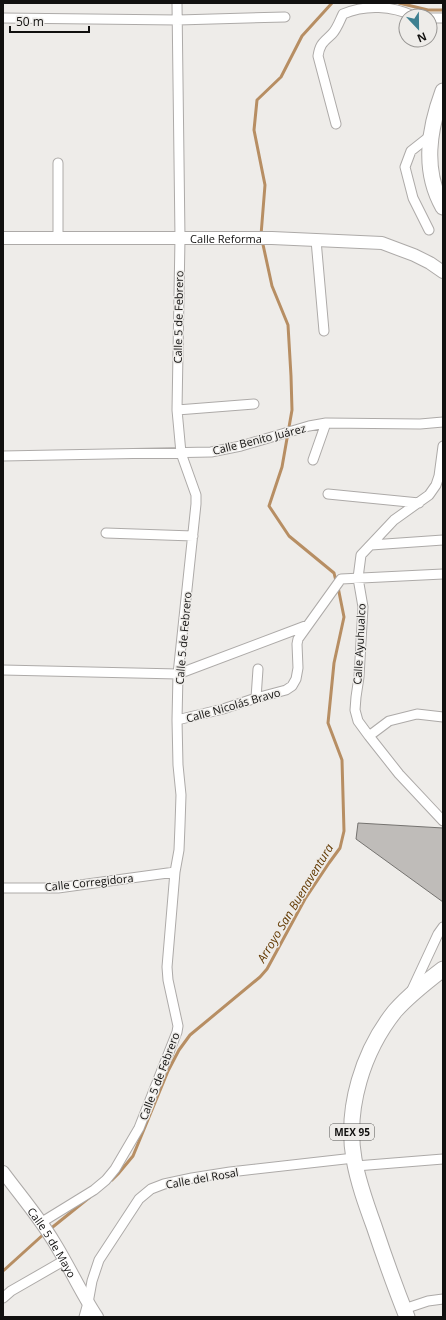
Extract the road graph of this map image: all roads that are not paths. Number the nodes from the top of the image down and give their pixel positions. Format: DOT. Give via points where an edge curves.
graph roads {
  1 [pos="177,3"];
  2 [pos="398,10"];
  3 [pos="285,17"];
  4 [pos="3,18"];
  5 [pos="178,20"];
  6 [pos="443,91"];
  7 [pos="336,124"];
  8 [pos="430,136"];
  9 [pos="58,163"];
  10 [pos="443,207"];
  11 [pos="429,230"];
  12 [pos="3,238"];
  13 [pos="58,238"];
  14 [pos="180,238"];
  15 [pos="316,240"];
  16 [pos="443,272"];
  17 [pos="324,331"];
  18 [pos="254,404"];
  19 [pos="177,410"];
  20 [pos="443,422"];
  21 [pos="326,423"];
  22 [pos="443,446"];
  23 [pos="181,453"];
  24 [pos="3,456"];
  25 [pos="313,460"];
  26 [pos="328,494"];
  27 [pos="419,502"];
  28 [pos="106,533"];
  29 [pos="193,536"];
  30 [pos="443,540"];
  31 [pos="371,545"];
  32 [pos="443,574"];
  33 [pos="358,578"];
  34 [pos="308,625"];
  35 [pos="258,668"];
  36 [pos="3,670"];
  37 [pos="178,674"];
  38 [pos="256,698"];
  39 [pos="443,717"];
  40 [pos="177,720"];
  41 [pos="369,736"];
  42 [pos="443,821"];
  43 [pos="175,872"];
  44 [pos="3,888"];
  45 [pos="443,927"];
  46 [pos="443,970"];
  47 [pos="408,998"];
  48 [pos="443,1159"];
  49 [pos="355,1162"];
  50 [pos="3,1172"];
  51 [pos="42,1224"];
  52 [pos="65,1260"];
  53 [pos="3,1298"];
  54 [pos="443,1299"];
  55 [pos="88,1303"];
  56 [pos="405,1313"];
  57 [pos="84,1317"];
  58 [pos="98,1317"];
  1 -- 5 [label="street, Calle 5 de Febrero"];
  2 -- 7 [label="street" via="361,8 343,14 336,29 323,42 318,56"];
  3 -- 5 [label="street"];
  4 -- 5 [label="street"];
  5 -- 14 [label="street, Calle 5 de Febrero"];
  6 -- 8 [label="main road"];
  8 -- 10 [label="main road" via="431,174"];
  8 -- 11 [label="street" via="411,151 405,167 413,198"];
  9 -- 13 [label="street"];
  12 -- 13 [label="street, Calle Reforma"];
  13 -- 14 [label="street, Calle Reforma"];
  14 -- 15 [label="street, Calle Reforma"];
  14 -- 19 [label="street, Calle 5 de Febrero"];
  15 -- 16 [label="street, Calle Reforma" via="382,243 414,255"];
  15 -- 17 [label="street"];
  18 -- 19 [label="street"];
  19 -- 23 [label="street, Calle 5 de Febrero"];
  20 -- 21 [label="street, Calle Benito Juárez"];
  21 -- 23 [label="street, Calle Benito Juárez" via="241,446 211,452"];
  21 -- 25 [label="street"];
  22 -- 27 [label="street, Calle Ayuhualco" via="436,485"];
  23 -- 24 [label="street, Calle Benito Juárez"];
  23 -- 29 [label="street, Calle 5 de Febrero" via="196,495"];
  26 -- 27 [label="street"];
  27 -- 31 [label="street, Calle Ayuhualco" via="394,520"];
  28 -- 29 [label="street"];
  29 -- 37 [label="street, Calle 5 de Febrero"];
  30 -- 31 [label="street"];
  31 -- 33 [label="street, Calle Ayuhualco" via="361,555"];
  32 -- 33 [label="street, Calle Nicolás Bravo"];
  33 -- 34 [label="street, Calle Nicolás Bravo" via="341,579"];
  33 -- 41 [label="street, Calle Ayuhualco" via="364,608 355,710 358,721"];
  34 -- 37 [label="street"];
  34 -- 38 [label="street, Calle Nicolás Bravo" via="298,639 298,668 292,686"];
  35 -- 38 [label="street"];
  36 -- 37 [label="street"];
  37 -- 40 [label="street, Calle 5 de Febrero"];
  38 -- 40 [label="street, Calle Nicolás Bravo" via="223,710"];
  39 -- 41 [label="street" via="417,714 389,721"];
  40 -- 43 [label="street, Calle 5 de Febrero" via="181,795 179,850"];
  41 -- 42 [label="street, Calle Ayuhualco" via="399,774"];
  43 -- 44 [label="street, Calle Corregidora" via="58,888"];
  43 -- 51 [label="street, Calle 5 de Febrero" via="167,967 177,1032 139,1128 115,1169 94,1190"];
  45 -- 47 [label="street"];
  46 -- 47 [label="main road, MEX 95"];
  47 -- 49 [label="main road, MEX 95" via="386,1024 361,1073 353,1109"];
  48 -- 49 [label="street, Calle del Rosal"];
  49 -- 55 [label="street, Calle del Rosal" via="230,1172 164,1184 151,1189 139,1199 99,1260"];
  49 -- 56 [label="main road, MEX 95" via="370,1215"];
  50 -- 51 [label="street, Calle 5 de Mayo"];
  51 -- 52 [label="street, Calle 5 de Mayo"];
  52 -- 53 [label="street"];
  52 -- 55 [label="street, Calle 5 de Mayo"];
  54 -- 56 [label="street" via="428,1301"];
  55 -- 57 [label="street, Calle del Rosal"];
  55 -- 58 [label="street, Calle 5 de Mayo"];
}
